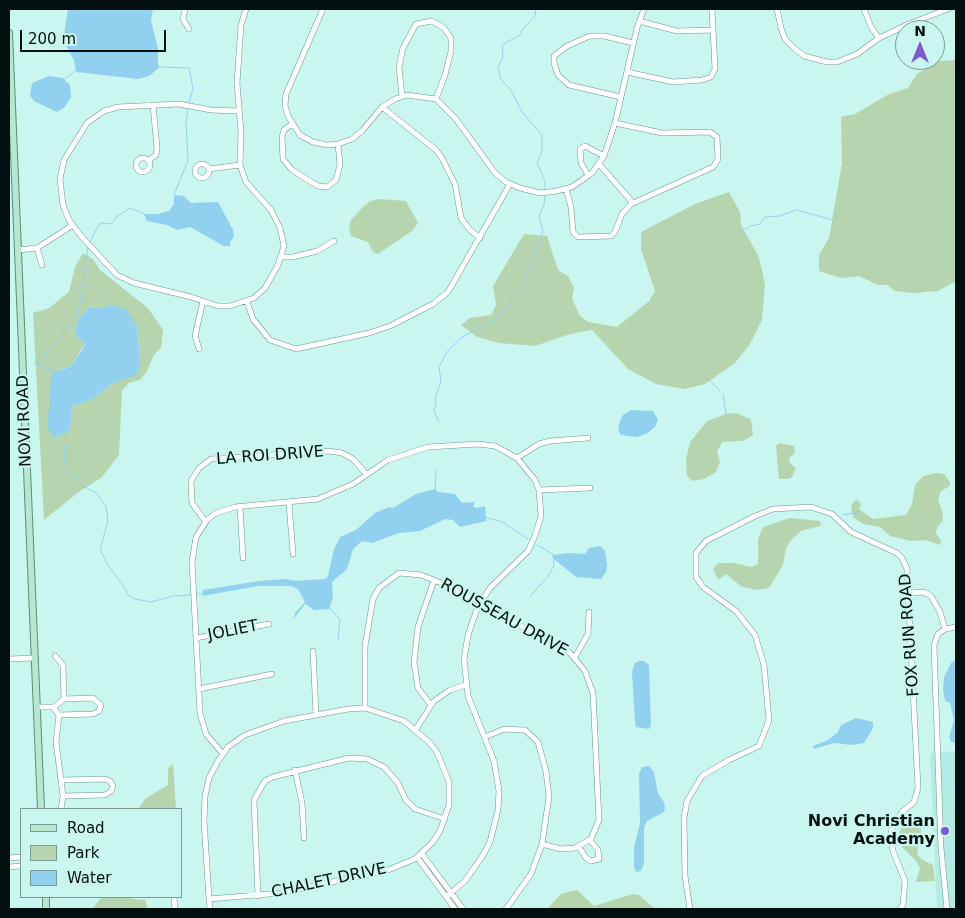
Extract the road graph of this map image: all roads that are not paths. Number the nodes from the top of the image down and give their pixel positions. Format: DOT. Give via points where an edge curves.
graph roads {
  1 [pos="185,9"];
  2 [pos="246,9"];
  3 [pos="323,9"];
  4 [pos="644,9"];
  5 [pos="712,9"];
  6 [pos="777,9"];
  7 [pos="864,9"];
  8 [pos="948,9"];
  9 [pos="639,21"];
  10 [pos="188,28"];
  11 [pos="713,30"];
  12 [pos="9,33"];
  13 [pos="879,38"];
  14 [pos="634,43"];
  15 [pos="627,72"];
  16 [pos="402,96"];
  17 [pos="621,97"];
  18 [pos="436,99"];
  19 [pos="153,106"];
  20 [pos="382,107"];
  21 [pos="239,110"];
  22 [pos="615,123"];
  23 [pos="292,124"];
  24 [pos="338,144"];
  25 [pos="604,156"];
  26 [pos="149,160"];
  27 [pos="599,164"];
  28 [pos="240,165"];
  29 [pos="209,169"];
  30 [pos="588,176"];
  31 [pos="510,184"];
  32 [pos="566,189"];
  33 [pos="633,203"];
  34 [pos="73,225"];
  35 [pos="480,238"];
  36 [pos="334,242"];
  37 [pos="37,248"];
  38 [pos="18,250"];
  39 [pos="282,257"];
  40 [pos="42,265"];
  41 [pos="203,302"];
  42 [pos="248,302"];
  43 [pos="199,349"];
  44 [pos="588,438"];
  45 [pos="518,458"];
  46 [pos="193,462"];
  47 [pos="198,468"];
  48 [pos="366,474"];
  49 [pos="590,488"];
  50 [pos="539,490"];
  51 [pos="289,503"];
  52 [pos="240,506"];
  53 [pos="205,521"];
  54 [pos="293,554"];
  55 [pos="243,558"];
  56 [pos="434,580"];
  57 [pos="909,593"];
  58 [pos="481,602"];
  59 [pos="589,612"];
  60 [pos="269,624"];
  61 [pos="956,627"];
  62 [pos="945,629"];
  63 [pos="196,638"];
  64 [pos="313,651"];
  65 [pos="55,656"];
  66 [pos="34,658"];
  67 [pos="575,658"];
  68 [pos="9,659"];
  69 [pos="272,674"];
  70 [pos="466,685"];
  71 [pos="199,689"];
  72 [pos="64,699"];
  73 [pos="431,705"];
  74 [pos="36,707"];
  75 [pos="54,707"];
  76 [pos="365,708"];
  77 [pos="316,714"];
  78 [pos="59,715"];
  79 [pos="416,729"];
  80 [pos="485,737"];
  81 [pos="224,754"];
  82 [pos="295,770"];
  83 [pos="62,780"];
  84 [pos="63,796"];
  85 [pos="42,808"];
  86 [pos="61,808"];
  87 [pos="445,819"];
  88 [pos="304,838"];
  89 [pos="590,840"];
  90 [pos="542,844"];
  91 [pos="579,846"];
  92 [pos="420,856"];
  93 [pos="450,894"];
  94 [pos="258,896"];
  95 [pos="209,899"];
  96 [pos="210,909"];
  97 [pos="455,909"];
  98 [pos="463,909"];
  99 [pos="506,909"];
  100 [pos="690,909"];
  101 [pos="900,909"];
  102 [pos="947,909"];
  1 -- 10 [label="street" via="183,19"];
  2 -- 21 [label="street" via="241,25 237,83"];
  3 -- 23 [label="street" via="286,94 285,106"];
  4 -- 9 [label="street"];
  5 -- 11 [label="street"];
  6 -- 13 [label="street" via="786,39 795,49 815,60 837,62 857,54"];
  7 -- 13 [label="street"];
  8 -- 13 [label="street"];
  9 -- 11 [label="street" via="678,31"];
  9 -- 14 [label="street"];
  11 -- 15 [label="street" via="714,70 708,78 673,82"];
  12 -- 38 [label="main road, NOVI ROAD"];
  14 -- 15 [label="street"];
  14 -- 17 [label="street" via="590,36 554,56 558,75 569,85"];
  15 -- 17 [label="street"];
  16 -- 18 [label="street"];
  16 -- 18 [label="street" via="399,67 403,48 416,24 432,20 451,38 445,75"];
  16 -- 20 [label="street"];
  17 -- 22 [label="street"];
  18 -- 31 [label="street" via="456,118 495,173"];
  19 -- 21 [label="street" via="190,105 211,110"];
  19 -- 26 [label="street" via="157,152"];
  19 -- 34 [label="street" via="111,109 87,123 64,160 60,179 63,205"];
  20 -- 24 [label="street" via="362,131"];
  20 -- 35 [label="street" via="442,158 455,184 461,218"];
  21 -- 28 [label="street"];
  22 -- 25 [label="street"];
  22 -- 33 [label="street" via="662,134 710,132 717,138 716,164"];
  23 -- 24 [label="street" via="300,135 313,142"];
  23 -- 24 [label="street" via="284,130 282,137 283,159 292,170 318,186 327,187 336,180 340,165"];
  25 -- 27 [label="street"];
  25 -- 30 [label="street" via="585,146 580,149 581,163"];
  27 -- 30 [label="street"];
  27 -- 33 [label="street"];
  28 -- 29 [label="street"];
  28 -- 39 [label="street" via="246,182 271,210 280,228 284,246"];
  30 -- 32 [label="street"];
  31 -- 32 [label="street" via="540,192"];
  31 -- 35 [label="street"];
  32 -- 33 [label="street" via="572,206 573,232 578,237 611,236 622,214"];
  34 -- 37 [label="street"];
  34 -- 41 [label="street" via="122,278"];
  35 -- 42 [label="street" via="455,282 441,298 411,316 369,333 310,348 282,346 270,340 260,329"];
  36 -- 39 [label="street" via="318,251"];
  37 -- 38 [label="street"];
  37 -- 40 [label="street"];
  38 -- 66 [label="main road, NOVI ROAD"];
  39 -- 42 [label="street" via="265,288"];
  41 -- 42 [label="street" via="218,306"];
  41 -- 43 [label="street" via="195,336"];
  44 -- 45 [label="street" via="539,444"];
  45 -- 48 [label="street" via="495,446 428,447 388,460"];
  45 -- 50 [label="street"];
  46 -- 47 [label="street, LA ROI DRIVE"];
  47 -- 48 [label="street, LA ROI DRIVE" via="218,457 329,451 353,459"];
  47 -- 53 [label="street, LA ROI DRIVE" via="191,481 190,492 196,511"];
  48 -- 51 [label="street" via="336,493 306,502"];
  49 -- 50 [label="street"];
  50 -- 58 [label="street" via="541,516 530,548 497,580"];
  51 -- 52 [label="street"];
  51 -- 54 [label="street"];
  52 -- 53 [label="street" via="216,512"];
  52 -- 55 [label="street"];
  53 -- 63 [label="street" via="193,548"];
  56 -- 58 [label="street, ROUSSEAU DRIVE"];
  56 -- 73 [label="street" via="418,627 414,662 418,688"];
  56 -- 76 [label="street, ROUSSEAU DRIVE" via="406,572 393,576 379,588 364,646"];
  57 -- 62 [label="street" via="924,592 932,596"];
  57 -- 100 [label="street, FOX RUN ROAD" via="907,569 902,558 851,532 832,514 811,506 773,509 755,516 706,541 696,553 696,577 703,587 736,611 756,634 764,665 768,720 759,746 702,776 687,801 684,818 685,876"];
  57 -- 101 [label="street, FOX RUN ROAD" via="918,788 914,802 892,826 890,836 905,881"];
  58 -- 67 [label="street, ROUSSEAU DRIVE" via="557,644"];
  58 -- 70 [label="street" via="468,635 464,659"];
  59 -- 67 [label="street" via="588,634"];
  60 -- 63 [label="street, JOLIET"];
  61 -- 62 [label="street"];
  62 -- 102 [label="street" via="938,634 934,645 941,848"];
  63 -- 71 [label="street"];
  64 -- 77 [label="street"];
  65 -- 72 [label="street" via="63,665"];
  66 -- 68 [label="street"];
  66 -- 74 [label="main road, NOVI ROAD"];
  67 -- 89 [label="street, ROUSSEAU DRIVE" via="585,671 593,693 599,820"];
  69 -- 71 [label="street"];
  70 -- 73 [label="street" via="450,690"];
  70 -- 80 [label="street"];
  71 -- 81 [label="street" via="203,725 213,744"];
  72 -- 75 [label="street"];
  72 -- 78 [label="street" via="93,698 100,702 100,708 93,714"];
  73 -- 79 [label="street"];
  74 -- 75 [label="street"];
  74 -- 85 [label="main road, NOVI ROAD"];
  75 -- 78 [label="street"];
  76 -- 77 [label="street"];
  76 -- 79 [label="street" via="388,714"];
  77 -- 81 [label="street" via="259,728 245,735"];
  78 -- 83 [label="street" via="57,761"];
  79 -- 87 [label="street" via="436,752 448,777 450,794"];
  80 -- 90 [label="street" via="514,728 525,730 538,742 549,797"];
  80 -- 93 [label="street" via="498,775 495,825 475,870"];
  81 -- 95 [label="street" via="209,778 205,796"];
  82 -- 87 [label="street" via="349,758 372,760 391,774 415,809"];
  82 -- 88 [label="street" via="302,803"];
  82 -- 94 [label="street" via="265,780 254,800"];
  83 -- 84 [label="street"];
  83 -- 84 [label="street" via="105,779 113,786 105,795"];
  84 -- 86 [label="street"];
  87 -- 92 [label="street" via="432,844"];
  89 -- 91 [label="street"];
  89 -- 91 [label="street" via="598,850 599,859 591,861"];
  90 -- 91 [label="street" via="560,849"];
  90 -- 99 [label="street" via="530,874"];
  92 -- 93 [label="street"];
  92 -- 94 [label="street, CHALET DRIVE" via="388,870"];
  93 -- 97 [label="street"];
  93 -- 98 [label="street"];
  94 -- 95 [label="street, CHALET DRIVE"];
  95 -- 96 [label="street"];
}
